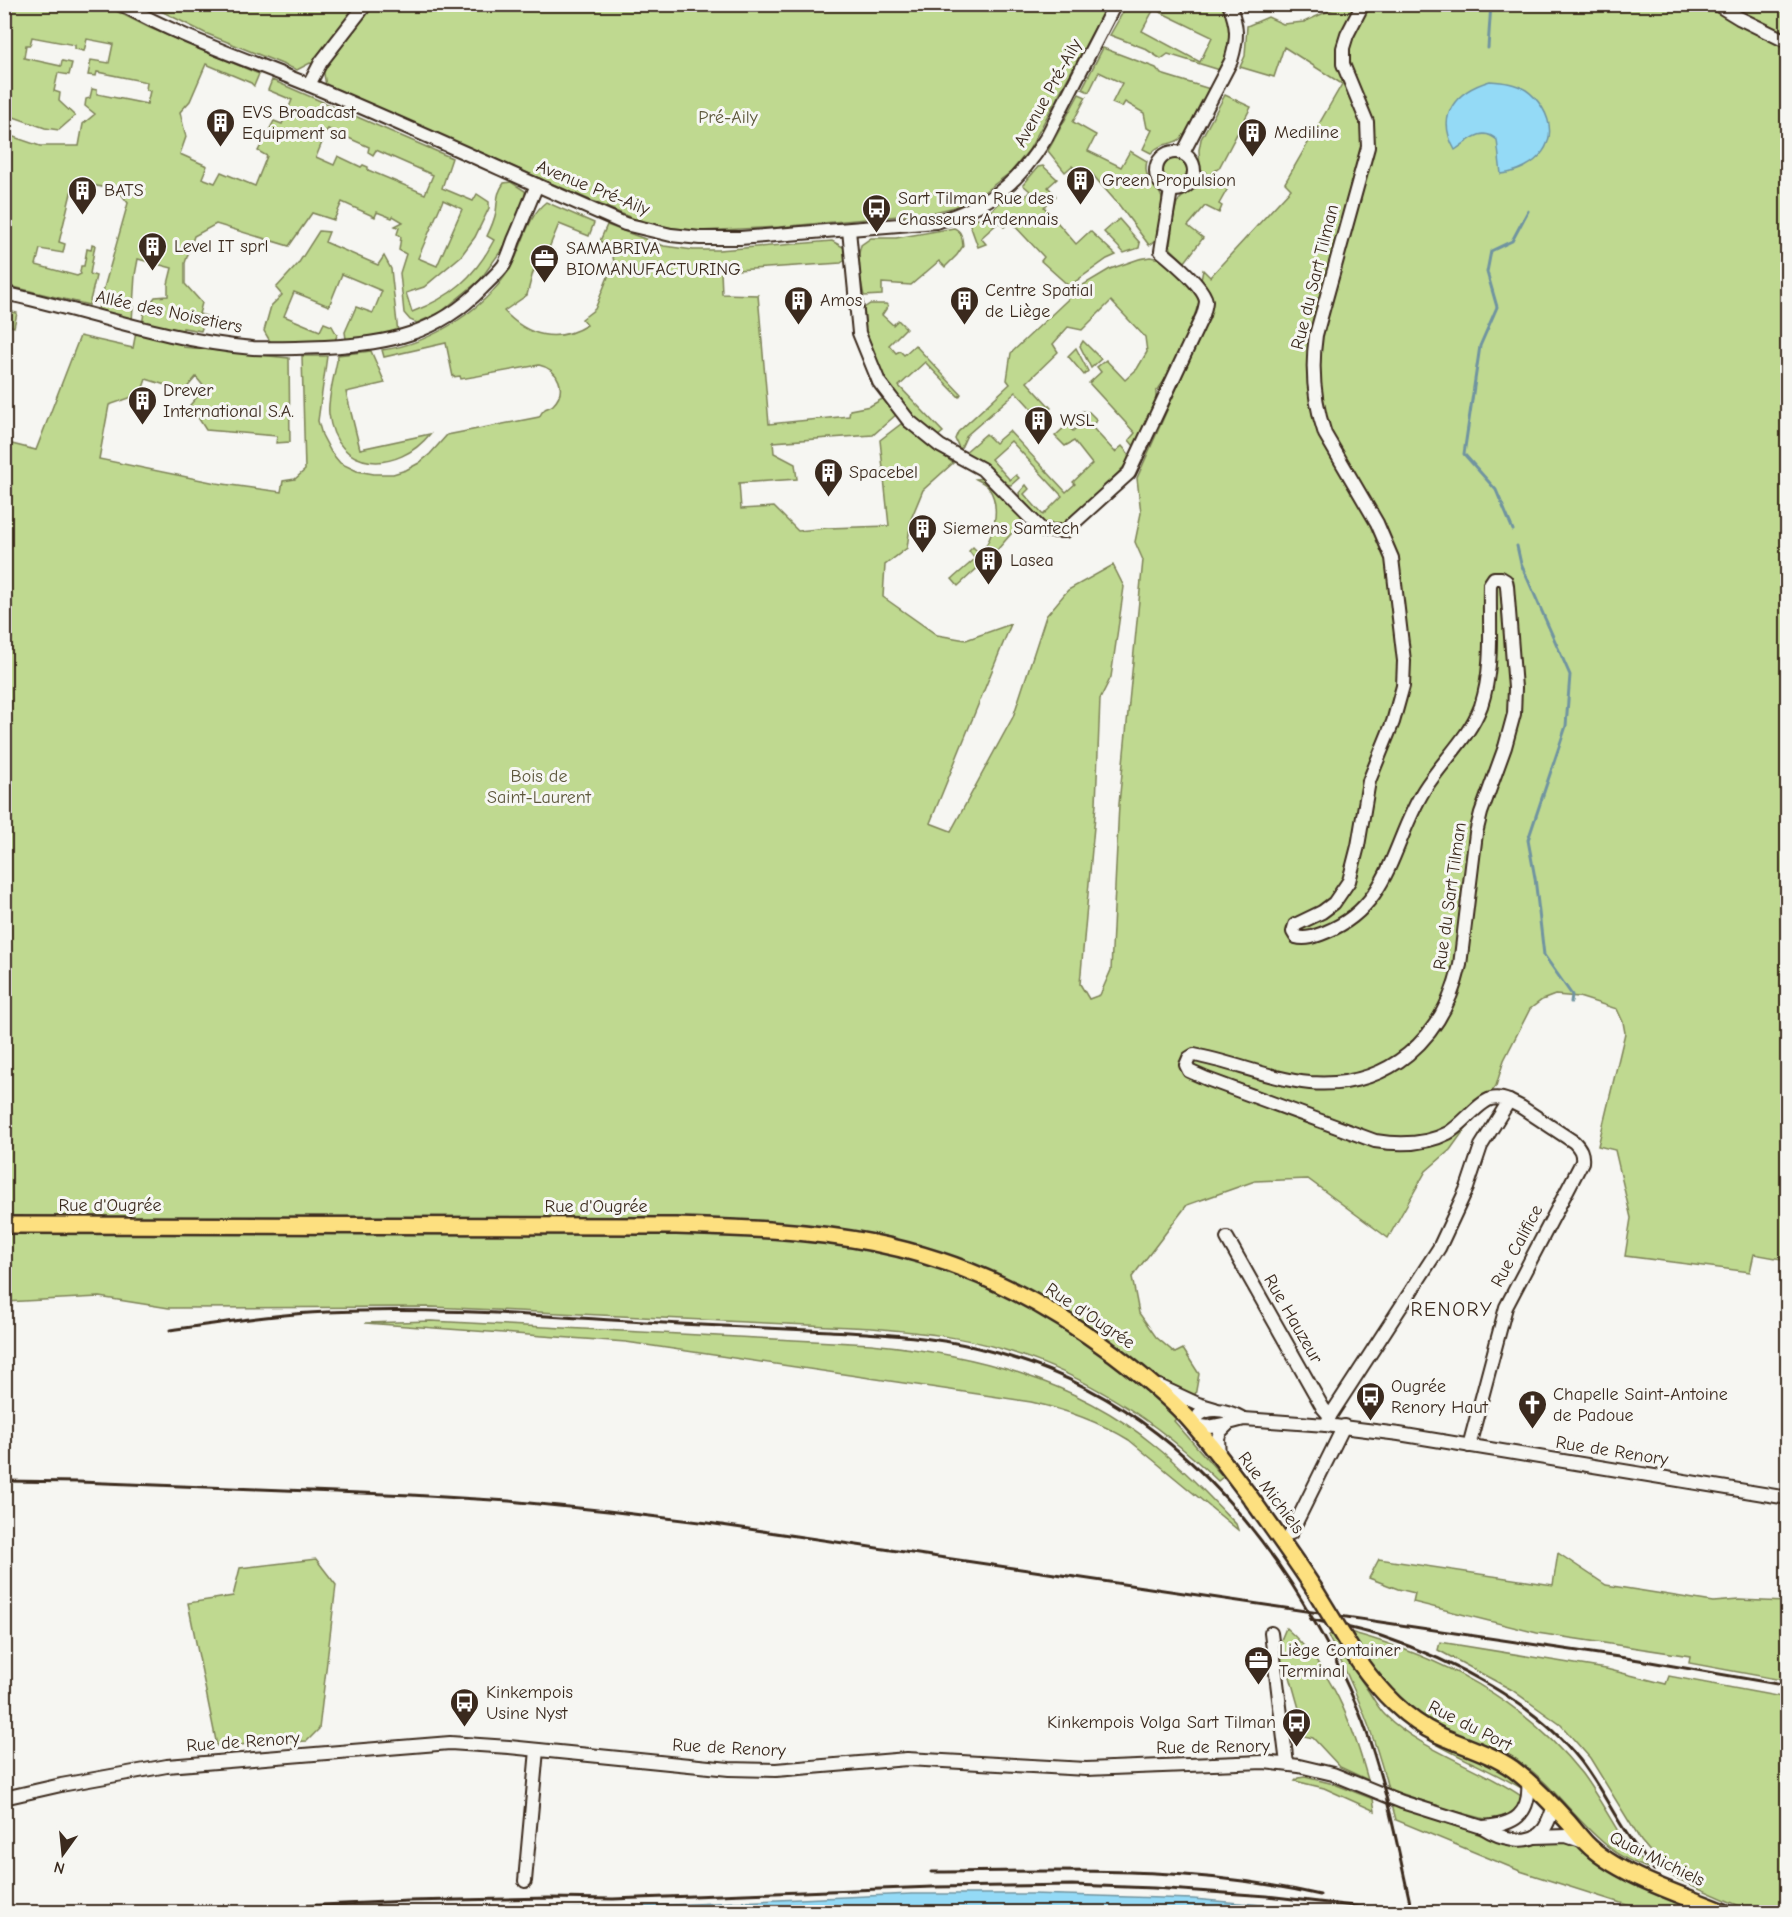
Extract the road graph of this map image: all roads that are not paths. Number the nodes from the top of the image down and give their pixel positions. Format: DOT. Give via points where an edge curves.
graph roads {
  1 [pos="122,4"];
  2 [pos="366,4"];
  3 [pos="1115,4"];
  4 [pos="1229,4"];
  5 [pos="1363,4"];
  6 [pos="1716,4"];
  7 [pos="1788,42"];
  8 [pos="309,85"];
  9 [pos="1183,153"];
  10 [pos="537,185"];
  11 [pos="1171,190"];
  12 [pos="849,230"];
  13 [pos="4,293"];
  14 [pos="1509,1101"];
  15 [pos="4,1225"];
  16 [pos="1227,1238"];
  17 [pos="1150,1382"];
  18 [pos="1219,1410"];
  19 [pos="1244,1419"];
  20 [pos="1328,1420"];
  21 [pos="1229,1423"];
  22 [pos="1194,1425"];
  23 [pos="1344,1426"];
  24 [pos="1361,1428"];
  25 [pos="1469,1446"];
  26 [pos="1219,1456"];
  27 [pos="1788,1498"];
  28 [pos="1291,1533"];
  29 [pos="1313,1587"];
  30 [pos="1271,1633"];
  31 [pos="537,1749"];
  32 [pos="1287,1764"];
  33 [pos="1528,1781"];
  34 [pos="4,1798"];
  35 [pos="1551,1804"];
  36 [pos="1525,1808"];
  37 [pos="1482,1827"];
  38 [pos="1535,1837"];
  39 [pos="1586,1844"];
  40 [pos="525,1881"];
  41 [pos="1724,1912"];
  1 -- 8 [label="street, Avenue Pré-Aily" via="203,44"];
  2 -- 8 [label="street" via="321,62"];
  3 -- 12 [label="street, Avenue Pré-Aily" via="1046,138 1013,182 960,215 936,222"];
  4 -- 9 [label="street" via="1237,27 1231,61"];
  5 -- 14 [label="street, Rue du Sart Tilman" via="1347,34 1343,64 1367,122 1368,147 1316,335 1313,375 1324,434 1377,523 1392,558 1404,662 1403,686 1369,781 1350,881 1334,903 1295,925 1296,937 1320,934 1362,910 1392,864 1420,798 1473,723 1489,668 1490,584 1494,578 1506,581 1507,586 1514,714 1476,833 1456,983 1425,1039 1388,1068 1337,1083 1287,1079 1194,1055 1186,1065 1189,1071 1207,1079 1391,1144 1427,1141 1447,1134 1487,1100"];
  6 -- 7 [label="street"];
  8 -- 10 [label="street, Avenue Pré-Aily"];
  9 -- 11 [label="street" via="1194,166 1193,179 1184,188"];
  9 -- 11 [label="street" via="1168,152 1156,166 1160,184"];
  10 -- 12 [label="street, Avenue Pré-Aily" via="625,224 671,235 740,238"];
  10 -- 13 [label="street, Allée des Noisetiers" via="504,265 468,303 443,320 396,339 336,346 254,348 167,334"];
  11 -- 12 [label="street" via="1161,251 1201,289 1206,301 1203,315 1129,473 1065,531 1043,531 982,469 940,446 909,421 879,382 859,333"];
  14 -- 20 [label="street" via="1481,1146 1465,1194 1438,1248"];
  14 -- 25 [label="street, Rue Califice" via="1574,1142 1582,1162 1506,1307"];
  15 -- 17 [label="main road, Rue d'Ougrée" via="676,1226 814,1233 907,1250 999,1283 1055,1313"];
  16 -- 20 [label="street, Rue Hauzeur"];
  17 -- 18 [label="street, Rue d'Ougrée"];
  17 -- 22 [label="main road, Rue d'Ougrée"];
  18 -- 19 [label="street, Rue d'Ougrée"];
  18 -- 22 [label="street" via="1203,1412"];
  19 -- 20 [label="street, Rue d'Ougrée"];
  19 -- 21 [label="street, Rue d'Ougrée"];
  20 -- 23 [label="street, Rue d'Ougrée"];
  21 -- 22 [label="street, Rue d'Ougrée"];
  21 -- 26 [label="street" via="1218,1438"];
  22 -- 26 [label="main road, Rue Michiels"];
  23 -- 24 [label="street, Rue d'Ougrée"];
  23 -- 28 [label="street"];
  24 -- 25 [label="street, Rue de Renory"];
  25 -- 27 [label="street, Rue de Renory"];
  26 -- 29 [label="main road, Rue Michiels"];
  29 -- 33 [label="main road, Rue du Port, bridge" via="1359,1662 1388,1698 1436,1734 1499,1760"];
  30 -- 32 [label="street"];
  31 -- 32 [label="street, Rue de Renory" via="765,1771 900,1760 1086,1769 1243,1762"];
  31 -- 34 [label="street, Rue de Renory" via="440,1744 174,1765"];
  31 -- 40 [label="street"];
  32 -- 37 [label="street, Rue de Renory" via="1333,1774 1402,1802"];
  33 -- 35 [label="main road, Rue du Port"];
  33 -- 36 [label="street"];
  35 -- 36 [label="street, Rue de Renory" via="1535,1801"];
  35 -- 38 [label="street" via="1545,1828"];
  35 -- 39 [label="main road, Quai Michiels"];
  36 -- 37 [label="street, Rue de Renory" via="1512,1822"];
  37 -- 38 [label="street, Rue de Renory" via="1519,1840"];
  38 -- 39 [label="street, Rue de Renory" via="1566,1836"];
  39 -- 41 [label="main road, Quai Michiels" via="1628,1871"];
}
